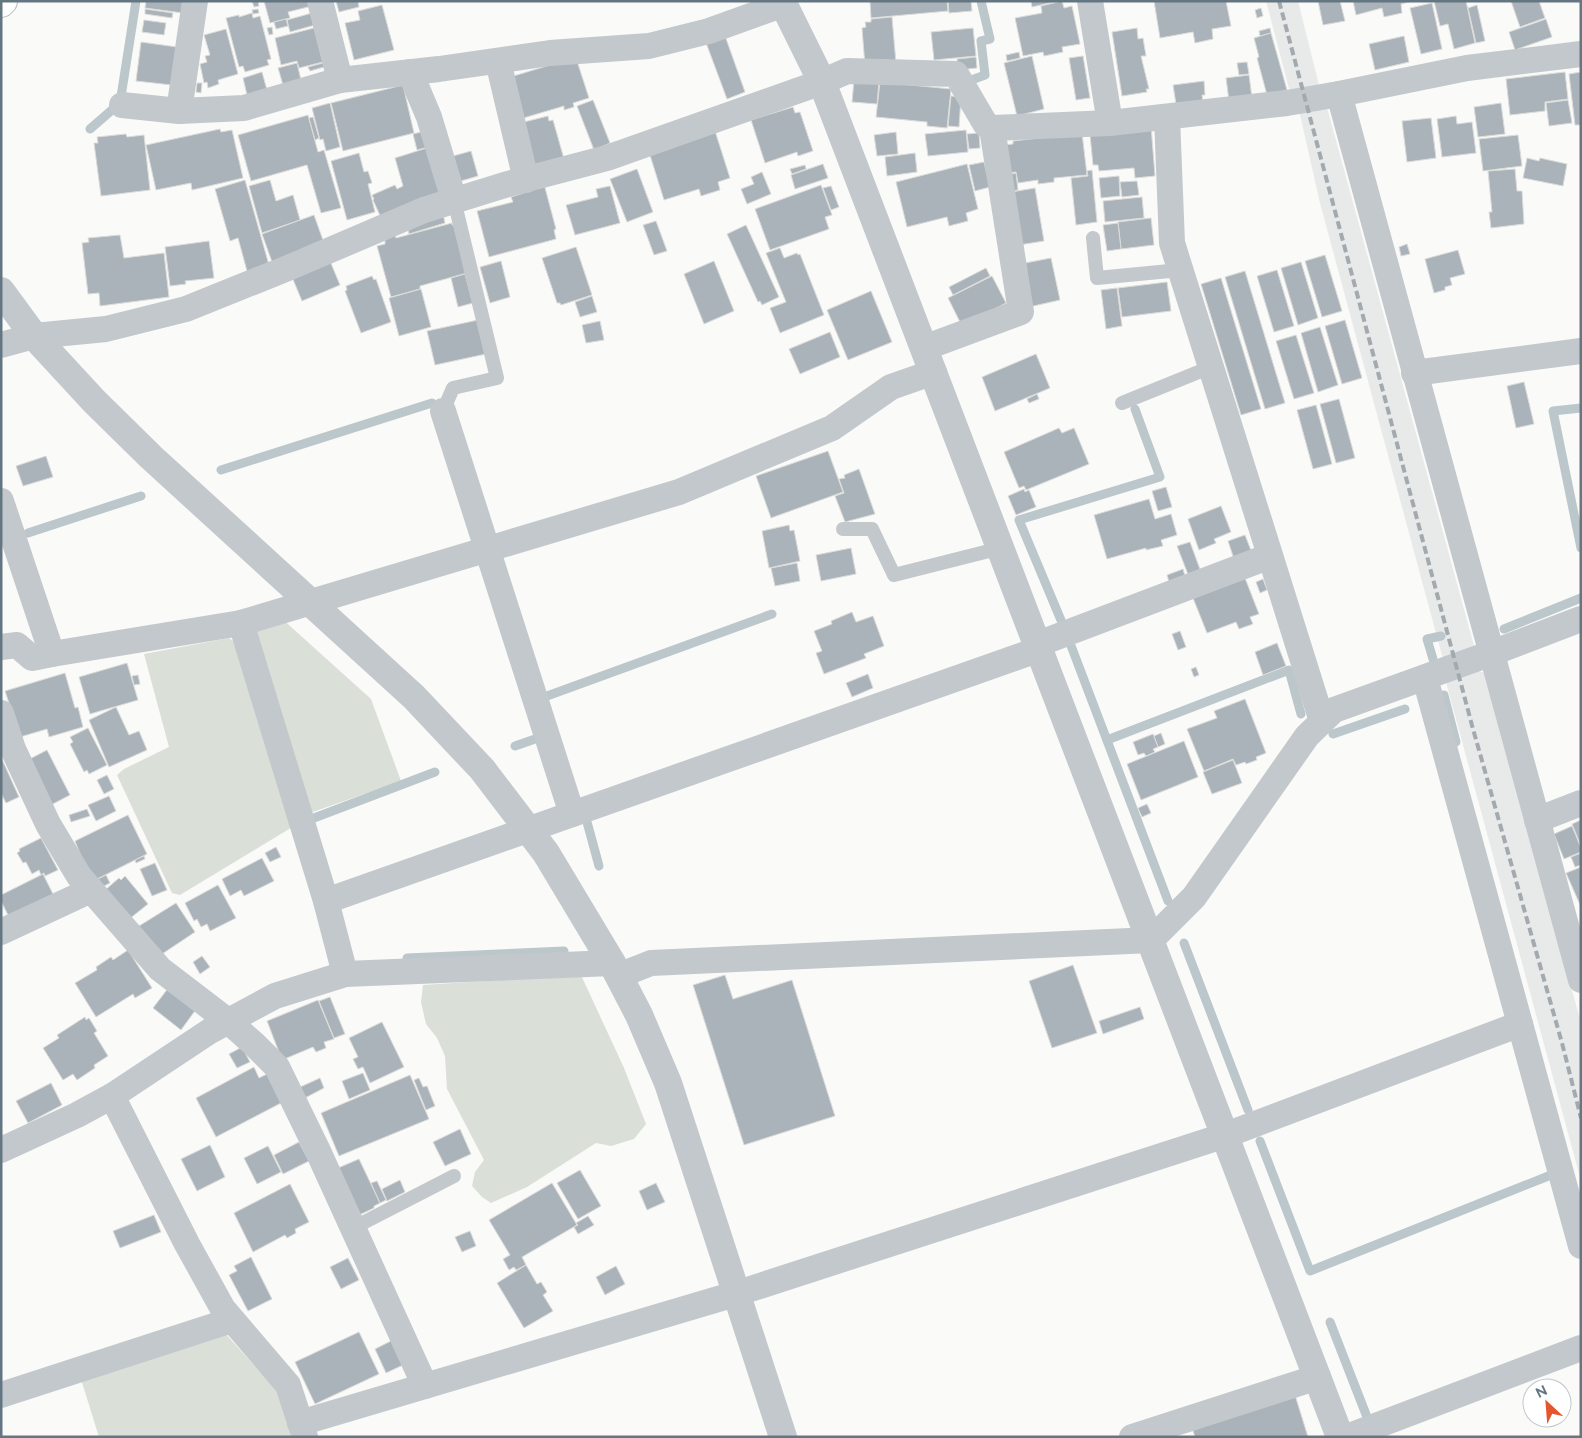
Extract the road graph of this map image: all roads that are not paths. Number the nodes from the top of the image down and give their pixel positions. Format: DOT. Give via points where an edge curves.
graph roads {
  1 [pos="195,1"];
  2 [pos="320,1"];
  3 [pos="1090,1"];
  4 [pos="783,3"];
  5 [pos="1581,54"];
  6 [pos="498,61"];
  7 [pos="410,72"];
  8 [pos="340,80"];
  9 [pos="822,82"];
  10 [pos="1339,94"];
  11 [pos="122,105"];
  12 [pos="179,111"];
  13 [pos="1167,117"];
  14 [pos="1110,123"];
  15 [pos="992,128"];
  16 [pos="526,180"];
  17 [pos="454,200"];
  18 [pos="1093,238"];
  19 [pos="1180,270"];
  20 [pos="1,290"];
  21 [pos="34,336"];
  22 [pos="1,345"];
  23 [pos="1581,351"];
  24 [pos="929,360"];
  25 [pos="1211,367"];
  26 [pos="1414,373"];
  27 [pos="1122,403"];
  28 [pos="443,411"];
  29 [pos="1,501"];
  30 [pos="843,530"];
  31 [pos="7,538"];
  32 [pos="487,548"];
  33 [pos="1001,548"];
  34 [pos="1270,556"];
  35 [pos="308,602"];
  36 [pos="1581,619"];
  37 [pos="241,623"];
  38 [pos="1,647"];
  39 [pos="1039,647"];
  40 [pos="1492,653"];
  41 [pos="52,654"];
  42 [pos="1425,678"];
  43 [pos="1,713"];
  44 [pos="1322,721"];
  45 [pos="1581,803"];
  46 [pos="572,814"];
  47 [pos="1537,820"];
  48 [pos="528,829"];
  49 [pos="91,890"];
  50 [pos="326,901"];
  51 [pos="1,932"];
  52 [pos="1152,940"];
  53 [pos="1579,964"];
  54 [pos="615,970"];
  55 [pos="345,974"];
  56 [pos="228,1021"];
  57 [pos="1520,1024"];
  58 [pos="112,1096"];
  59 [pos="1226,1135"];
  60 [pos="1,1150"];
  61 [pos="454,1176"];
  62 [pos="353,1228"];
  63 [pos="1581,1246"];
  64 [pos="735,1294"];
  65 [pos="232,1320"];
  66 [pos="1581,1348"];
  67 [pos="1318,1377"];
  68 [pos="425,1386"];
  69 [pos="1,1395"];
  70 [pos="303,1430"];
  71 [pos="782,1437"];
  72 [pos="1132,1437"];
  73 [pos="1340,1437"];
  74 [pos="1347,1437"];
  1 -- 12 [label="street"];
  2 -- 8 [label="street"];
  3 -- 14 [label="street"];
  4 -- 6 [label="street" via="709,31 649,46 550,53"];
  4 -- 9 [label="street"];
  5 -- 10 [label="street" via="1467,68"];
  6 -- 7 [label="street"];
  6 -- 16 [label="street"];
  7 -- 8 [label="street"];
  7 -- 17 [label="street" via="429,117"];
  8 -- 12 [label="street" via="244,108"];
  9 -- 15 [label="street" via="847,71 956,74 986,125"];
  9 -- 16 [label="street" via="607,158"];
  9 -- 24 [label="street"];
  10 -- 13 [label="street"];
  10 -- 26 [label="street"];
  11 -- 12 [label="street"];
  13 -- 14 [label="street"];
  13 -- 19 [label="street" via="1172,243"];
  14 -- 15 [label="street"];
  15 -- 24 [label="street" via="1021,312"];
  16 -- 17 [label="street"];
  17 -- 21 [label="street" via="186,308 106,329"];
  17 -- 28 [label="lane" via="497,378 453,388"];
  18 -- 19 [label="lane" via="1097,278"];
  19 -- 25 [label="street"];
  20 -- 21 [label="street"];
  21 -- 22 [label="street"];
  21 -- 35 [label="street" via="94,402"];
  23 -- 26 [label="street"];
  24 -- 32 [label="street" via="832,428 679,492"];
  24 -- 33 [label="street"];
  25 -- 27 [label="lane"];
  25 -- 34 [label="street"];
  26 -- 40 [label="street"];
  28 -- 32 [label="street"];
  29 -- 31 [label="street"];
  30 -- 33 [label="lane" via="872,529 894,575"];
  31 -- 41 [label="street"];
  32 -- 35 [label="street"];
  32 -- 46 [label="street"];
  33 -- 39 [label="street"];
  34 -- 39 [label="street"];
  34 -- 44 [label="street"];
  35 -- 37 [label="street"];
  35 -- 48 [label="street" via="414,697 482,769"];
  36 -- 40 [label="street"];
  37 -- 41 [label="street"];
  37 -- 50 [label="street"];
  38 -- 41 [label="street" via="17,644 32,658"];
  39 -- 46 [label="street"];
  39 -- 52 [label="street"];
  40 -- 42 [label="street"];
  40 -- 47 [label="street"];
  42 -- 44 [label="street" via="1334,710"];
  42 -- 57 [label="street"];
  43 -- 49 [label="street" via="12,750 48,824"];
  44 -- 52 [label="street" via="1194,896"];
  45 -- 47 [label="street"];
  46 -- 48 [label="street"];
  47 -- 53 [label="street"];
  48 -- 50 [label="street"];
  48 -- 54 [label="street" via="546,853"];
  49 -- 51 [label="street"];
  49 -- 56 [label="street" via="160,969"];
  50 -- 55 [label="street"];
  52 -- 54 [label="street" via="652,963"];
  52 -- 59 [label="street"];
  54 -- 55 [label="street"];
  54 -- 64 [label="street" via="639,1015 668,1083"];
  55 -- 56 [label="street" via="275,996"];
  56 -- 58 [label="street"];
  56 -- 62 [label="street" via="277,1067"];
  57 -- 59 [label="street"];
  57 -- 63 [label="street"];
  58 -- 60 [label="street"];
  58 -- 65 [label="street" via="187,1244"];
  59 -- 64 [label="street"];
  59 -- 67 [label="street"];
  61 -- 62 [label="lane"];
  62 -- 68 [label="street"];
  64 -- 68 [label="street"];
  64 -- 71 [label="street"];
  65 -- 69 [label="street"];
  65 -- 70 [label="street" via="288,1385"];
  66 -- 74 [label="street"];
  67 -- 72 [label="street"];
  67 -- 73 [label="street"];
  68 -- 70 [label="street"];
}
